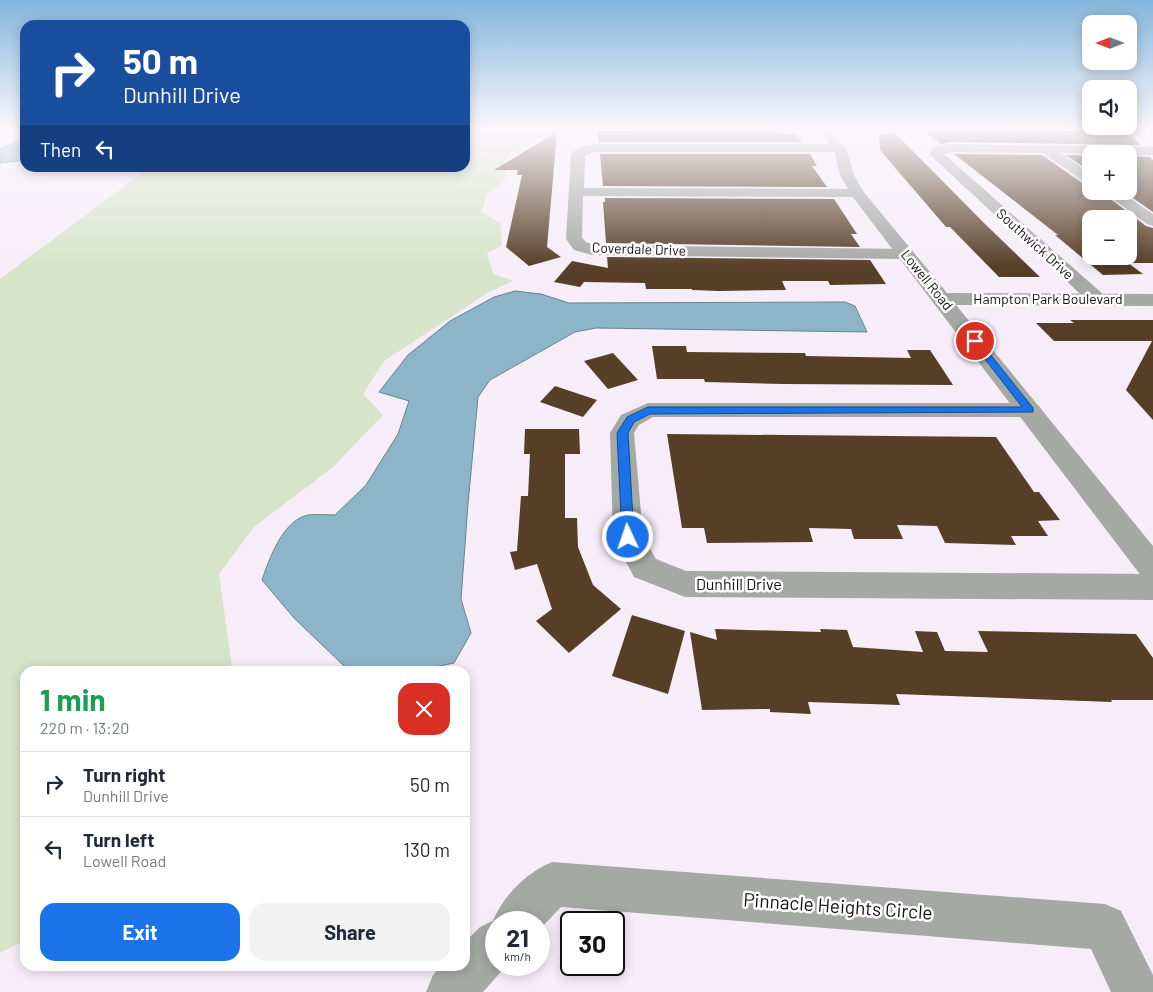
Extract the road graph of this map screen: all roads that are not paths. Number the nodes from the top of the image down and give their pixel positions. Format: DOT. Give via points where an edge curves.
graph roads {
  1 [pos="577,174"];
  2 [pos="847,174"];
  3 [pos="959,174"];
  4 [pos="576,192"];
  5 [pos="857,193"];
  6 [pos="1122,200"];
  7 [pos="1153,221"];
  8 [pos="906,254"];
  9 [pos="942,299"];
  10 [pos="1097,299"];
  11 [pos="1153,300"];
  12 [pos="1030,410"];
  13 [pos="1153,568"];
  14 [pos="1153,587"];
  15 [pos="526,911"];
  16 [pos="485,955"];
  17 [pos="470,971"];
  18 [pos="470,971"];
  19 [pos="450,992"];
  20 [pos="1136,992"];
  1 -- 4 [label="street, Coverdale Drive"];
  2 -- 5 [label="street, Lowell Road"];
  3 -- 10 [label="street, Southwick Drive"];
  4 -- 5 [label="street"];
  4 -- 8 [label="street, Coverdale Drive" via="574,239 580,246 592,250"];
  5 -- 8 [label="street, Lowell Road"];
  6 -- 7 [label="street"];
  8 -- 9 [label="street, Lowell Road"];
  9 -- 10 [label="street, Hampton Park Boulevard"];
  9 -- 12 [label="street, Lowell Road"];
  10 -- 11 [label="street, Hampton Park Boulevard"];
  12 -- 13 [label="street, Lowell Road"];
  12 -- 14 [label="street, Dunhill Drive" via="648,410 630,420 622,433 628,537 645,568 685,584"];
  15 -- 20 [label="street, Pinnacle Heights Circle" via="552,884 1105,927"];
  16 -- 18 [label="street"];
  17 -- 19 [label="street"];
}
